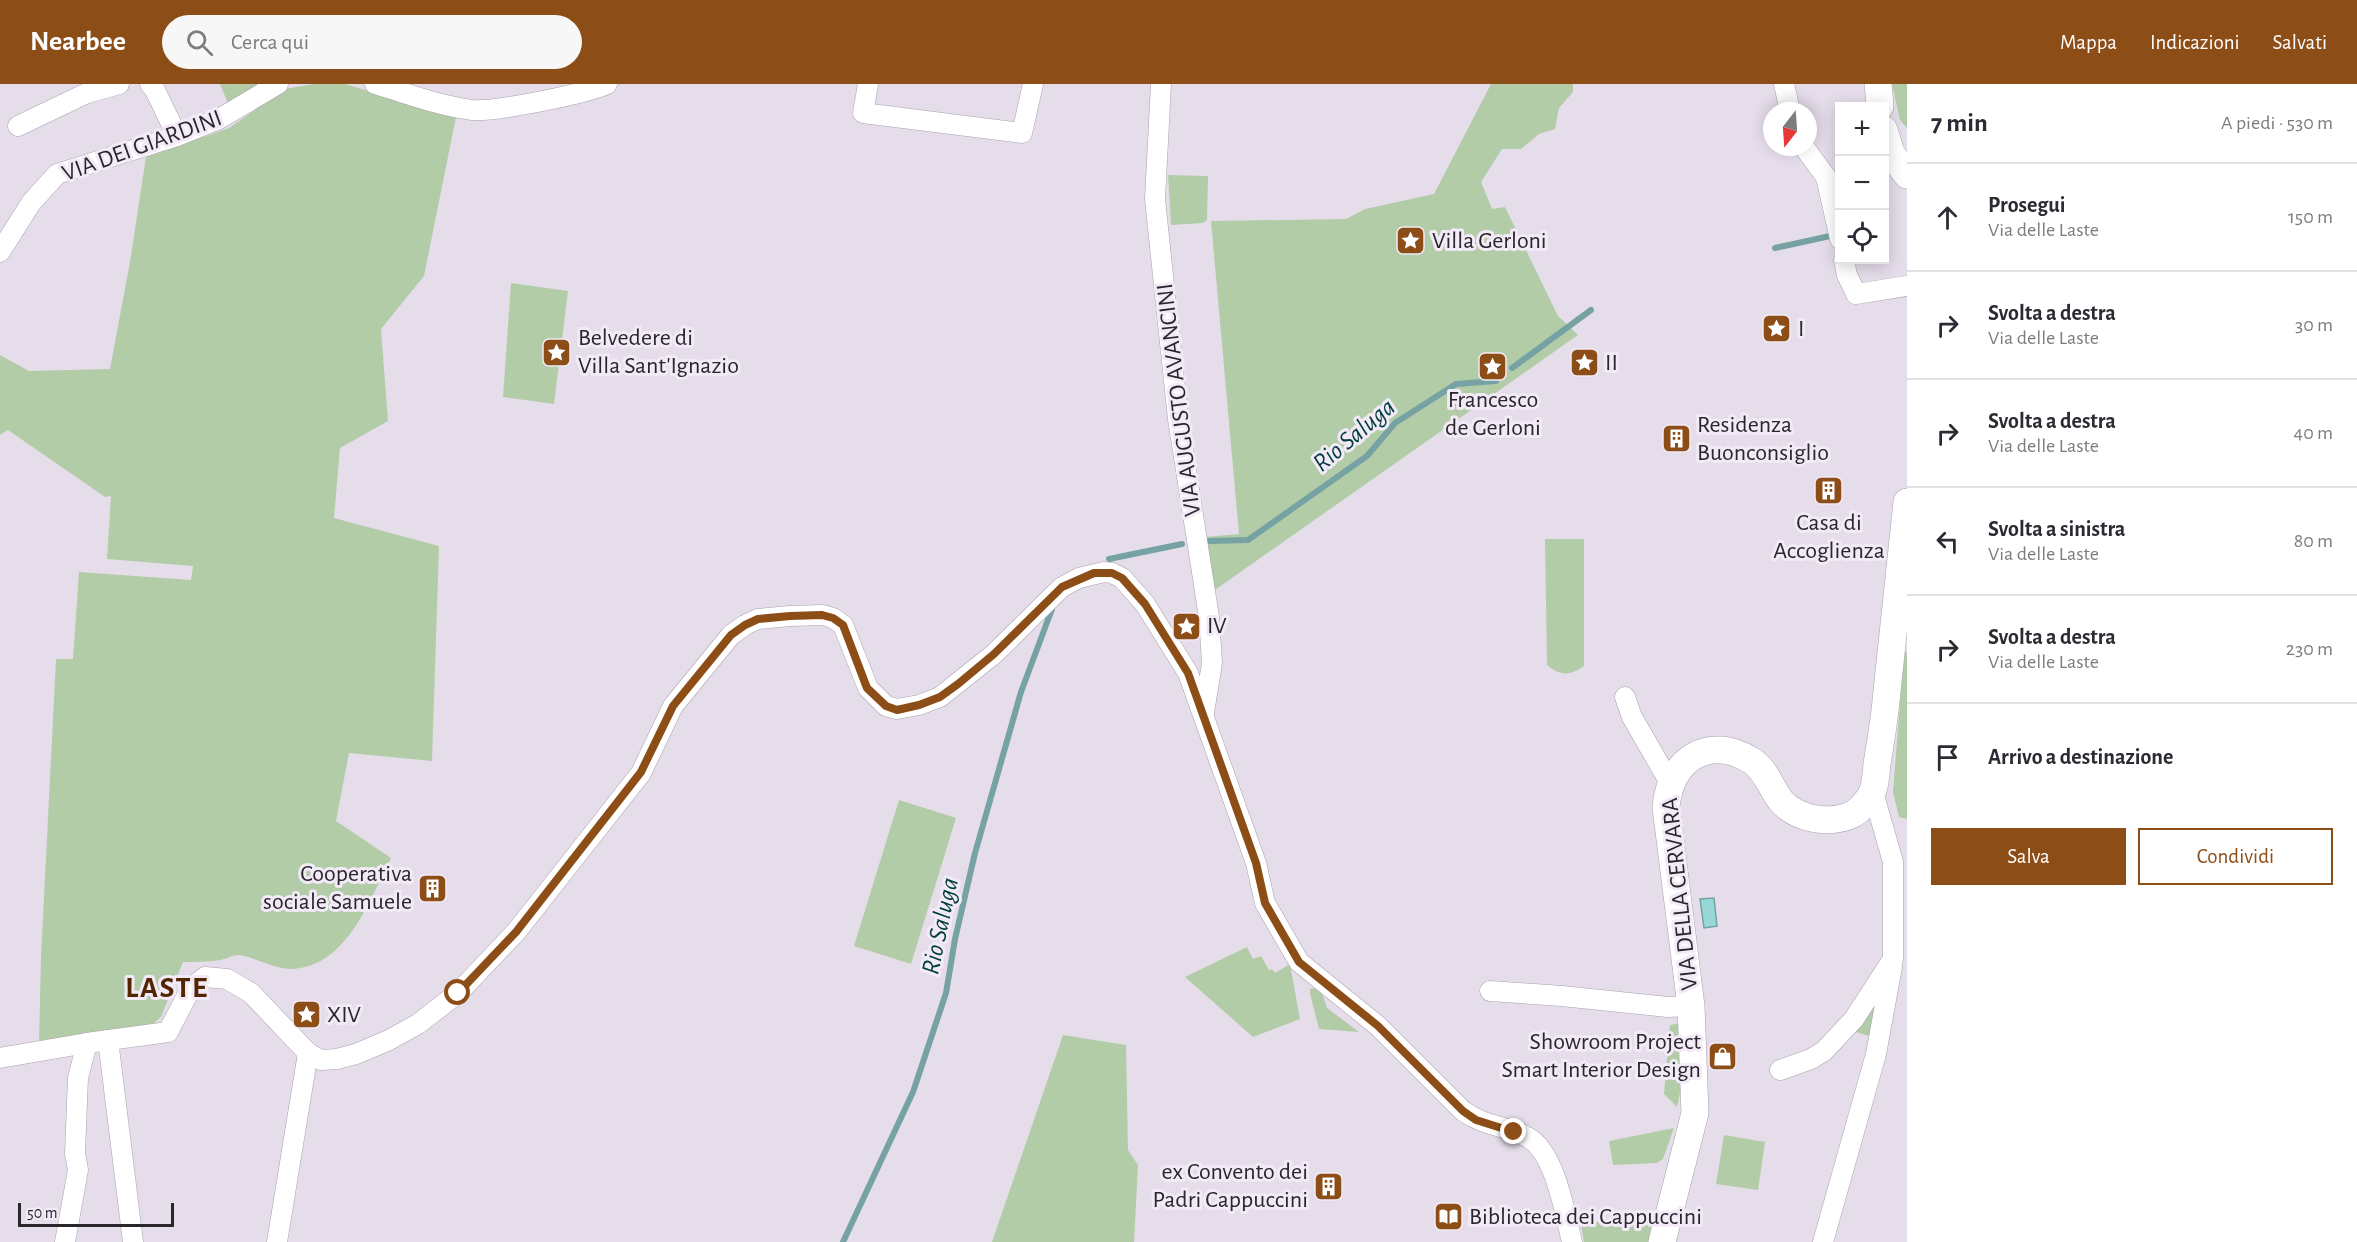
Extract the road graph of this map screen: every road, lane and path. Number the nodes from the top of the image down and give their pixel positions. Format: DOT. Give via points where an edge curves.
graph roads {
  1 [pos="119,84"];
  2 [pos="150,84"];
  3 [pos="278,84"];
  4 [pos="375,84"];
  5 [pos="607,84"];
  6 [pos="868,84"];
  7 [pos="1033,84"];
  8 [pos="1161,84"];
  9 [pos="1784,84"];
  10 [pos="1878,84"];
  11 [pos="1788,102"];
  12 [pos="1880,102"];
  13 [pos="18,126"];
  14 [pos="1889,129"];
  15 [pos="177,136"];
  16 [pos="1889,144"];
  17 [pos="1907,152"];
  18 [pos="1811,156"];
  19 [pos="1907,175"];
  20 [pos="1835,220"];
  21 [pos="0,252"];
  22 [pos="1845,264"];
  23 [pos="1907,286"];
  24 [pos="1907,502"];
  25 [pos="1625,697"];
  26 [pos="1204,715"];
  27 [pos="1670,783"];
  28 [pos="1873,792"];
  29 [pos="1893,862"];
  30 [pos="1907,882"];
  31 [pos="1893,959"];
  32 [pos="1490,991"];
  33 [pos="1690,1006"];
  34 [pos="108,1040"];
  35 [pos="87,1042"];
  36 [pos="308,1053"];
  37 [pos="0,1059"];
  38 [pos="1780,1070"];
  39 [pos="65,1242"];
  40 [pos="133,1242"];
  41 [pos="277,1242"];
  42 [pos="1572,1242"];
  43 [pos="1662,1242"];
  44 [pos="1823,1242"];
  1 -- 13 [label="street" via="87,93"];
  2 -- 15 [label="street"];
  3 -- 15 [label="street, VIA DEI GIARDINI" via="219,119"];
  4 -- 5 [label="street" via="476,110 548,99"];
  6 -- 7 [label="street" via="863,112 1023,133"];
  8 -- 26 [label="street, VIA AUGUSTO AVANCINI" via="1155,199 1178,419 1209,618 1212,663"];
  9 -- 11 [label="street"];
  10 -- 12 [label="street"];
  14 -- 17 [label="street"];
  15 -- 21 [label="street, VIA DEI GIARDINI" via="57,174 31,203"];
  16 -- 19 [label="street"];
  18 -- 20 [label="street" via="1826,177"];
  22 -- 23 [label="street" via="1856,294"];
  24 -- 28 [label="street"];
  25 -- 27 [label="street, VIA DELLA CERVARA" via="1632,717"];
  26 -- 36 [label="street" via="1188,673 1145,604 1122,578 1112,573 1094,573 1062,587 958,684 940,697 897,710 886,706 867,688 843,625 833,618 822,615 758,619 731,635 673,706 641,772 516,932 458,993 418,1024 378,1045 337,1059 321,1060"];
  26 -- 42 [label="street" via="1256,863 1265,903 1299,962 1378,1026 1463,1111 1476,1120 1533,1140 1548,1161"];
  27 -- 28 [label="street, VIA DELLA CERVARA" via="1685,761 1697,753 1714,750 1731,752 1755,763 1782,801 1801,815 1815,819 1844,818 1856,813"];
  27 -- 33 [label="street, VIA DELLA CERVARA" via="1666,807"];
  28 -- 29 [label="street"];
  29 -- 30 [label="street"];
  29 -- 31 [label="street"];
  31 -- 38 [label="street" via="1854,1019 1824,1051"];
  31 -- 44 [label="street" via="1876,1054"];
  32 -- 33 [label="street, VIA DELLA CERVARA"];
  33 -- 43 [label="street, VIA DELLA CERVARA" via="1695,1113"];
  34 -- 35 [label="street"];
  34 -- 36 [label="street" via="168,1032 191,988 205,977 227,979 251,993"];
  34 -- 40 [label="street"];
  35 -- 37 [label="street"];
  35 -- 39 [label="street" via="78,1078 78,1170"];
  36 -- 41 [label="street"];
}
